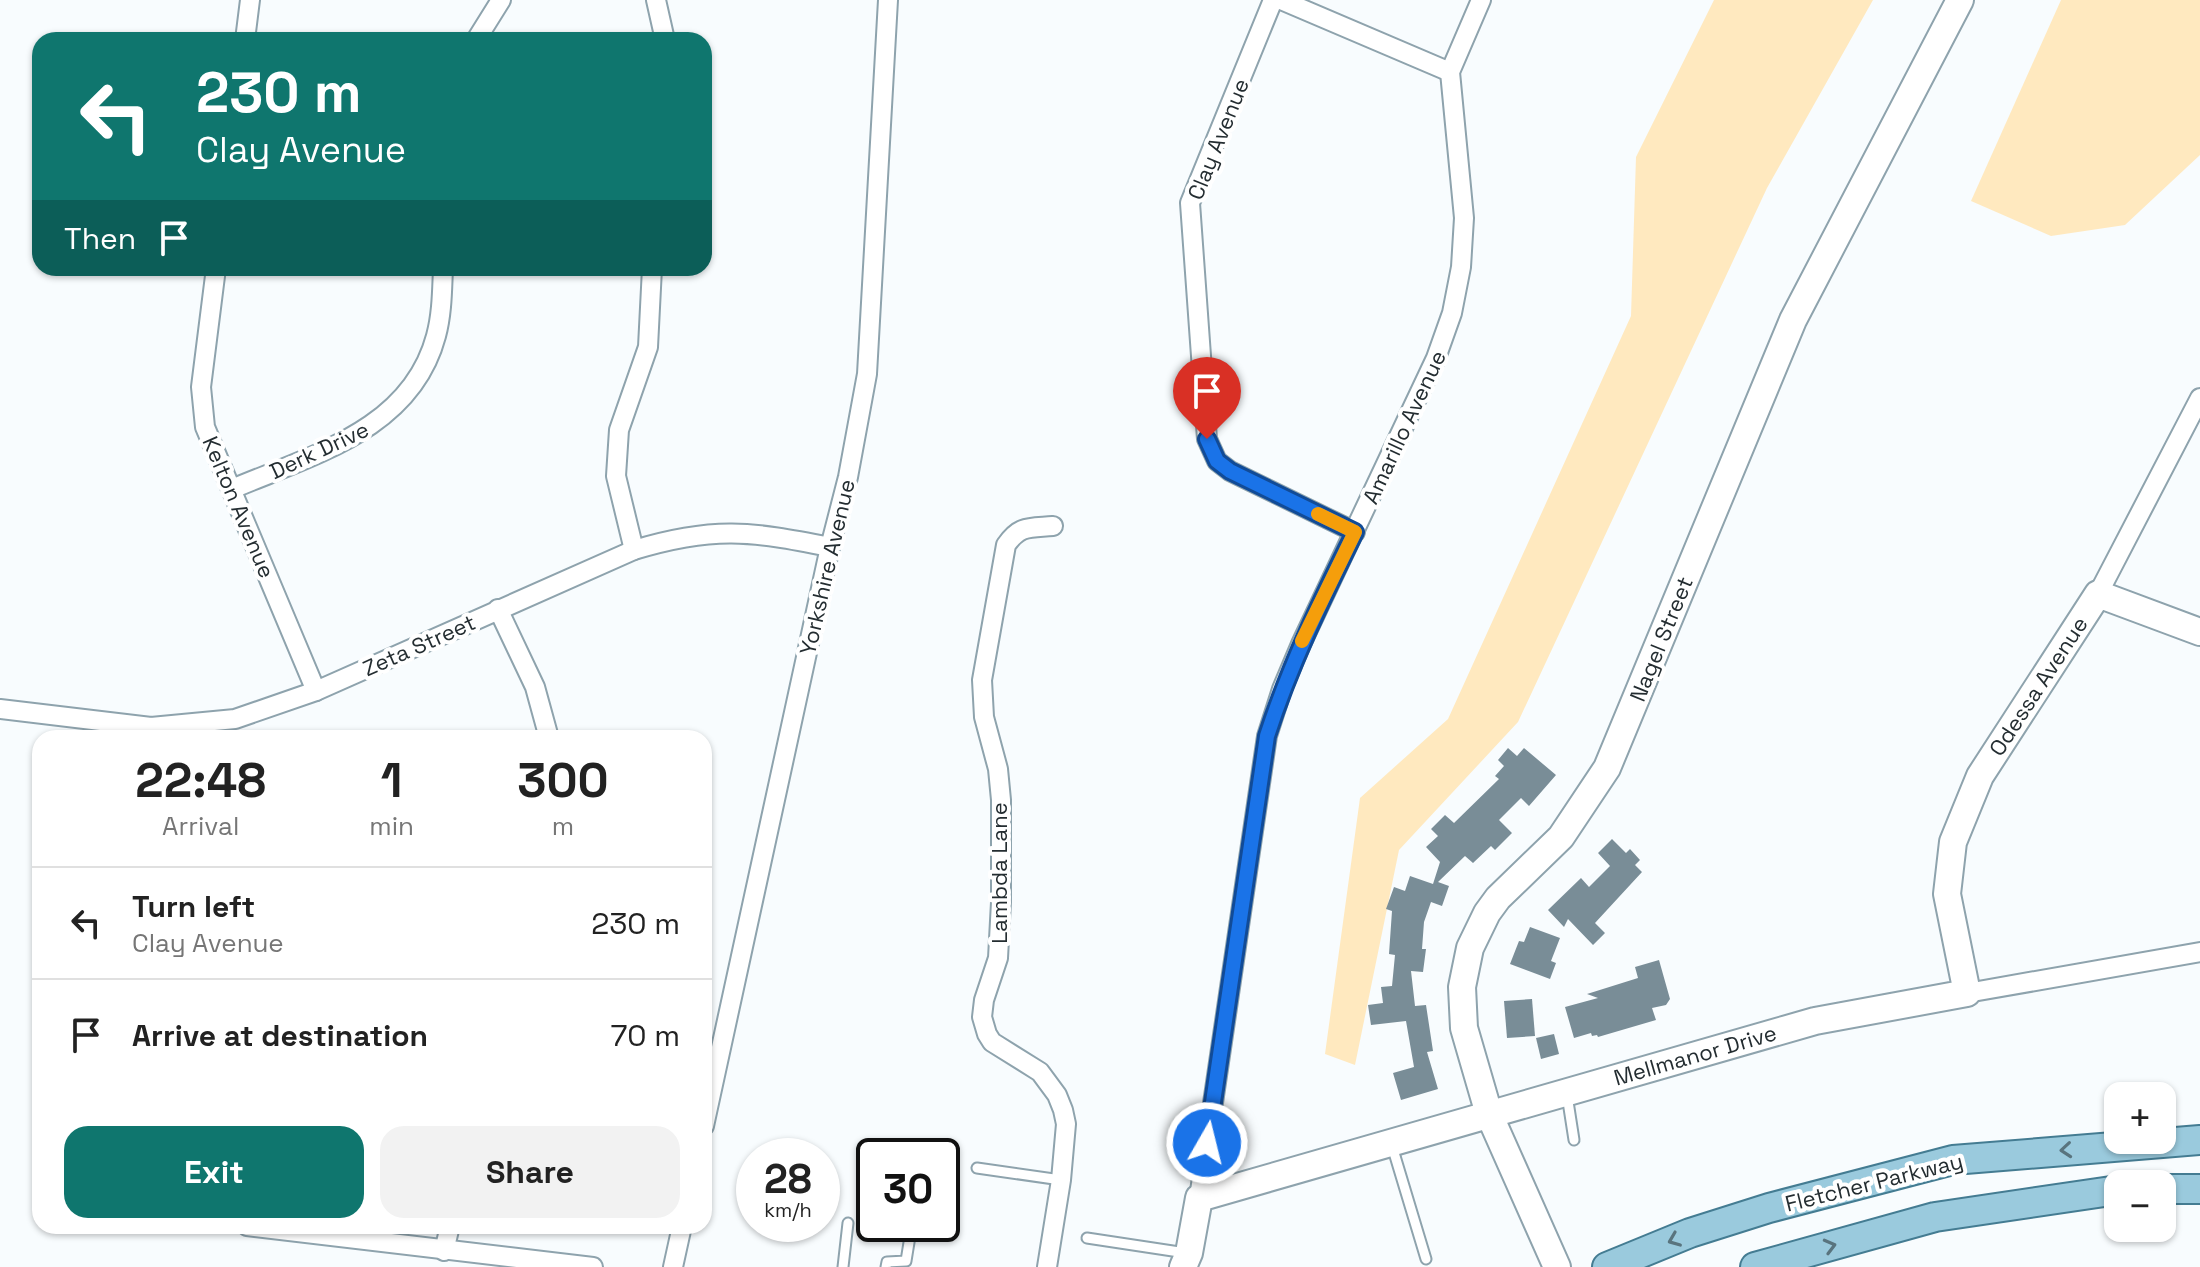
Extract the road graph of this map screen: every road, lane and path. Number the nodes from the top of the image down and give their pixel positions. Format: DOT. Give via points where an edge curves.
graph roads {
  1 [pos="250,0"];
  2 [pos="501,0"];
  3 [pos="656,0"];
  4 [pos="888,0"];
  5 [pos="1273,0"];
  6 [pos="1281,0"];
  7 [pos="1481,0"];
  8 [pos="1960,0"];
  9 [pos="246,32"];
  10 [pos="481,32"];
  11 [pos="663,32"];
  12 [pos="1450,72"];
  13 [pos="215,276"];
  14 [pos="442,276"];
  15 [pos="652,276"];
  16 [pos="2200,398"];
  17 [pos="232,489"];
  18 [pos="1053,526"];
  19 [pos="1355,532"];
  20 [pos="830,547"];
  21 [pos="634,550"];
  22 [pos="2098,594"];
  23 [pos="498,609"];
  24 [pos="2200,632"];
  25 [pos="316,691"];
  26 [pos="0,709"];
  27 [pos="547,730"];
  28 [pos="2200,952"];
  29 [pos="1967,993"];
  30 [pos="712,1089"];
  31 [pos="1566,1092"];
  32 [pos="1489,1114"];
  33 [pos="1574,1140"];
  34 [pos="2200,1140"];
  35 [pos="1391,1142"];
  36 [pos="977,1168"];
  37 [pos="1061,1180"];
  38 [pos="2176,1189"];
  39 [pos="2200,1189"];
  40 [pos="2104,1192"];
  41 [pos="1199,1198"];
  42 [pos="848,1223"];
  43 [pos="309,1234"];
  44 [pos="448,1234"];
  45 [pos="680,1234"];
  46 [pos="1087,1238"];
  47 [pos="909,1242"];
  48 [pos="444,1251"];
  49 [pos="1426,1259"];
  50 [pos="1186,1260"];
  51 [pos="593,1267"];
  52 [pos="673,1267"];
  53 [pos="843,1267"];
  54 [pos="886,1267"];
  55 [pos="1047,1267"];
  56 [pos="1557,1267"];
  57 [pos="1607,1267"];
  58 [pos="1755,1267"];
  1 -- 9 [label="street"];
  2 -- 10 [label="street"];
  3 -- 11 [label="street"];
  4 -- 20 [label="street, Yorkshire Avenue" via="867,374"];
  5 -- 19 [label="street, Clay Avenue" via="1190,203 1207,439 1217,461 1230,471"];
  6 -- 12 [label="street"];
  7 -- 12 [label="street, Amarillo Avenue"];
  8 -- 32 [label="street, Nagel Street" via="1793,320 1607,768 1561,837 1498,898 1477,930 1464,967 1462,1008"];
  12 -- 19 [label="street, Amarillo Avenue" via="1464,218 1460,279 1436,358"];
  13 -- 17 [label="street, Kelton Avenue" via="201,387 205,427"];
  14 -- 17 [label="street, Derk Drive" via="433,346 399,402 358,435"];
  15 -- 21 [label="street" via="648,347 619,430 616,476"];
  16 -- 22 [label="street, Odessa Avenue"];
  17 -- 25 [label="street, Kelton Avenue"];
  18 -- 37 [label="street, Lambda Lane" via="1023,528 1006,545 982,680 1001,800 1001,887 998,958 982,1017 992,1042 1029,1063 1057,1095 1066,1124"];
  19 -- 41 [label="street, Amarillo Avenue" via="1301,644 1267,736"];
  20 -- 21 [label="street, Zeta Street" via="765,534 720,532"];
  20 -- 30 [label="street, Yorkshire Avenue"];
  21 -- 23 [label="street, Zeta Street"];
  22 -- 24 [label="street"];
  22 -- 29 [label="street, Odessa Avenue" via="1980,776 1953,842 1947,894"];
  23 -- 25 [label="street, Zeta Street"];
  23 -- 27 [label="street" via="535,687"];
  25 -- 26 [label="street, Zeta Street" via="235,719 151,727"];
  28 -- 29 [label="street, Mellmanor Drive"];
  29 -- 31 [label="street, Mellmanor Drive" via="1815,1021"];
  31 -- 32 [label="street, Mellmanor Drive"];
  31 -- 33 [label="lane"];
  32 -- 35 [label="street, Mellmanor Drive"];
  32 -- 56 [label="street, Nagel Street"];
  34 -- 57 [label="main road, Fletcher Parkway, one-way" via="1953,1160 1769,1208"];
  35 -- 41 [label="street, Mellmanor Drive"];
  35 -- 49 [label="lane"];
  36 -- 37 [label="lane"];
  37 -- 55 [label="street, Lambda Lane"];
  38 -- 39 [label="main road"];
  58 -- 40 [label="main road, one-way" via="1935,1217"];
  41 -- 50 [label="street, Amarillo Avenue"];
  42 -- 53 [label="lane"];
  43 -- 48 [label="street"];
  44 -- 48 [label="street"];
  45 -- 52 [label="street"];
  46 -- 50 [label="lane"];
  47 -- 54 [label="lane" via="906,1261 887,1262"];
  48 -- 51 [label="street"];
}
